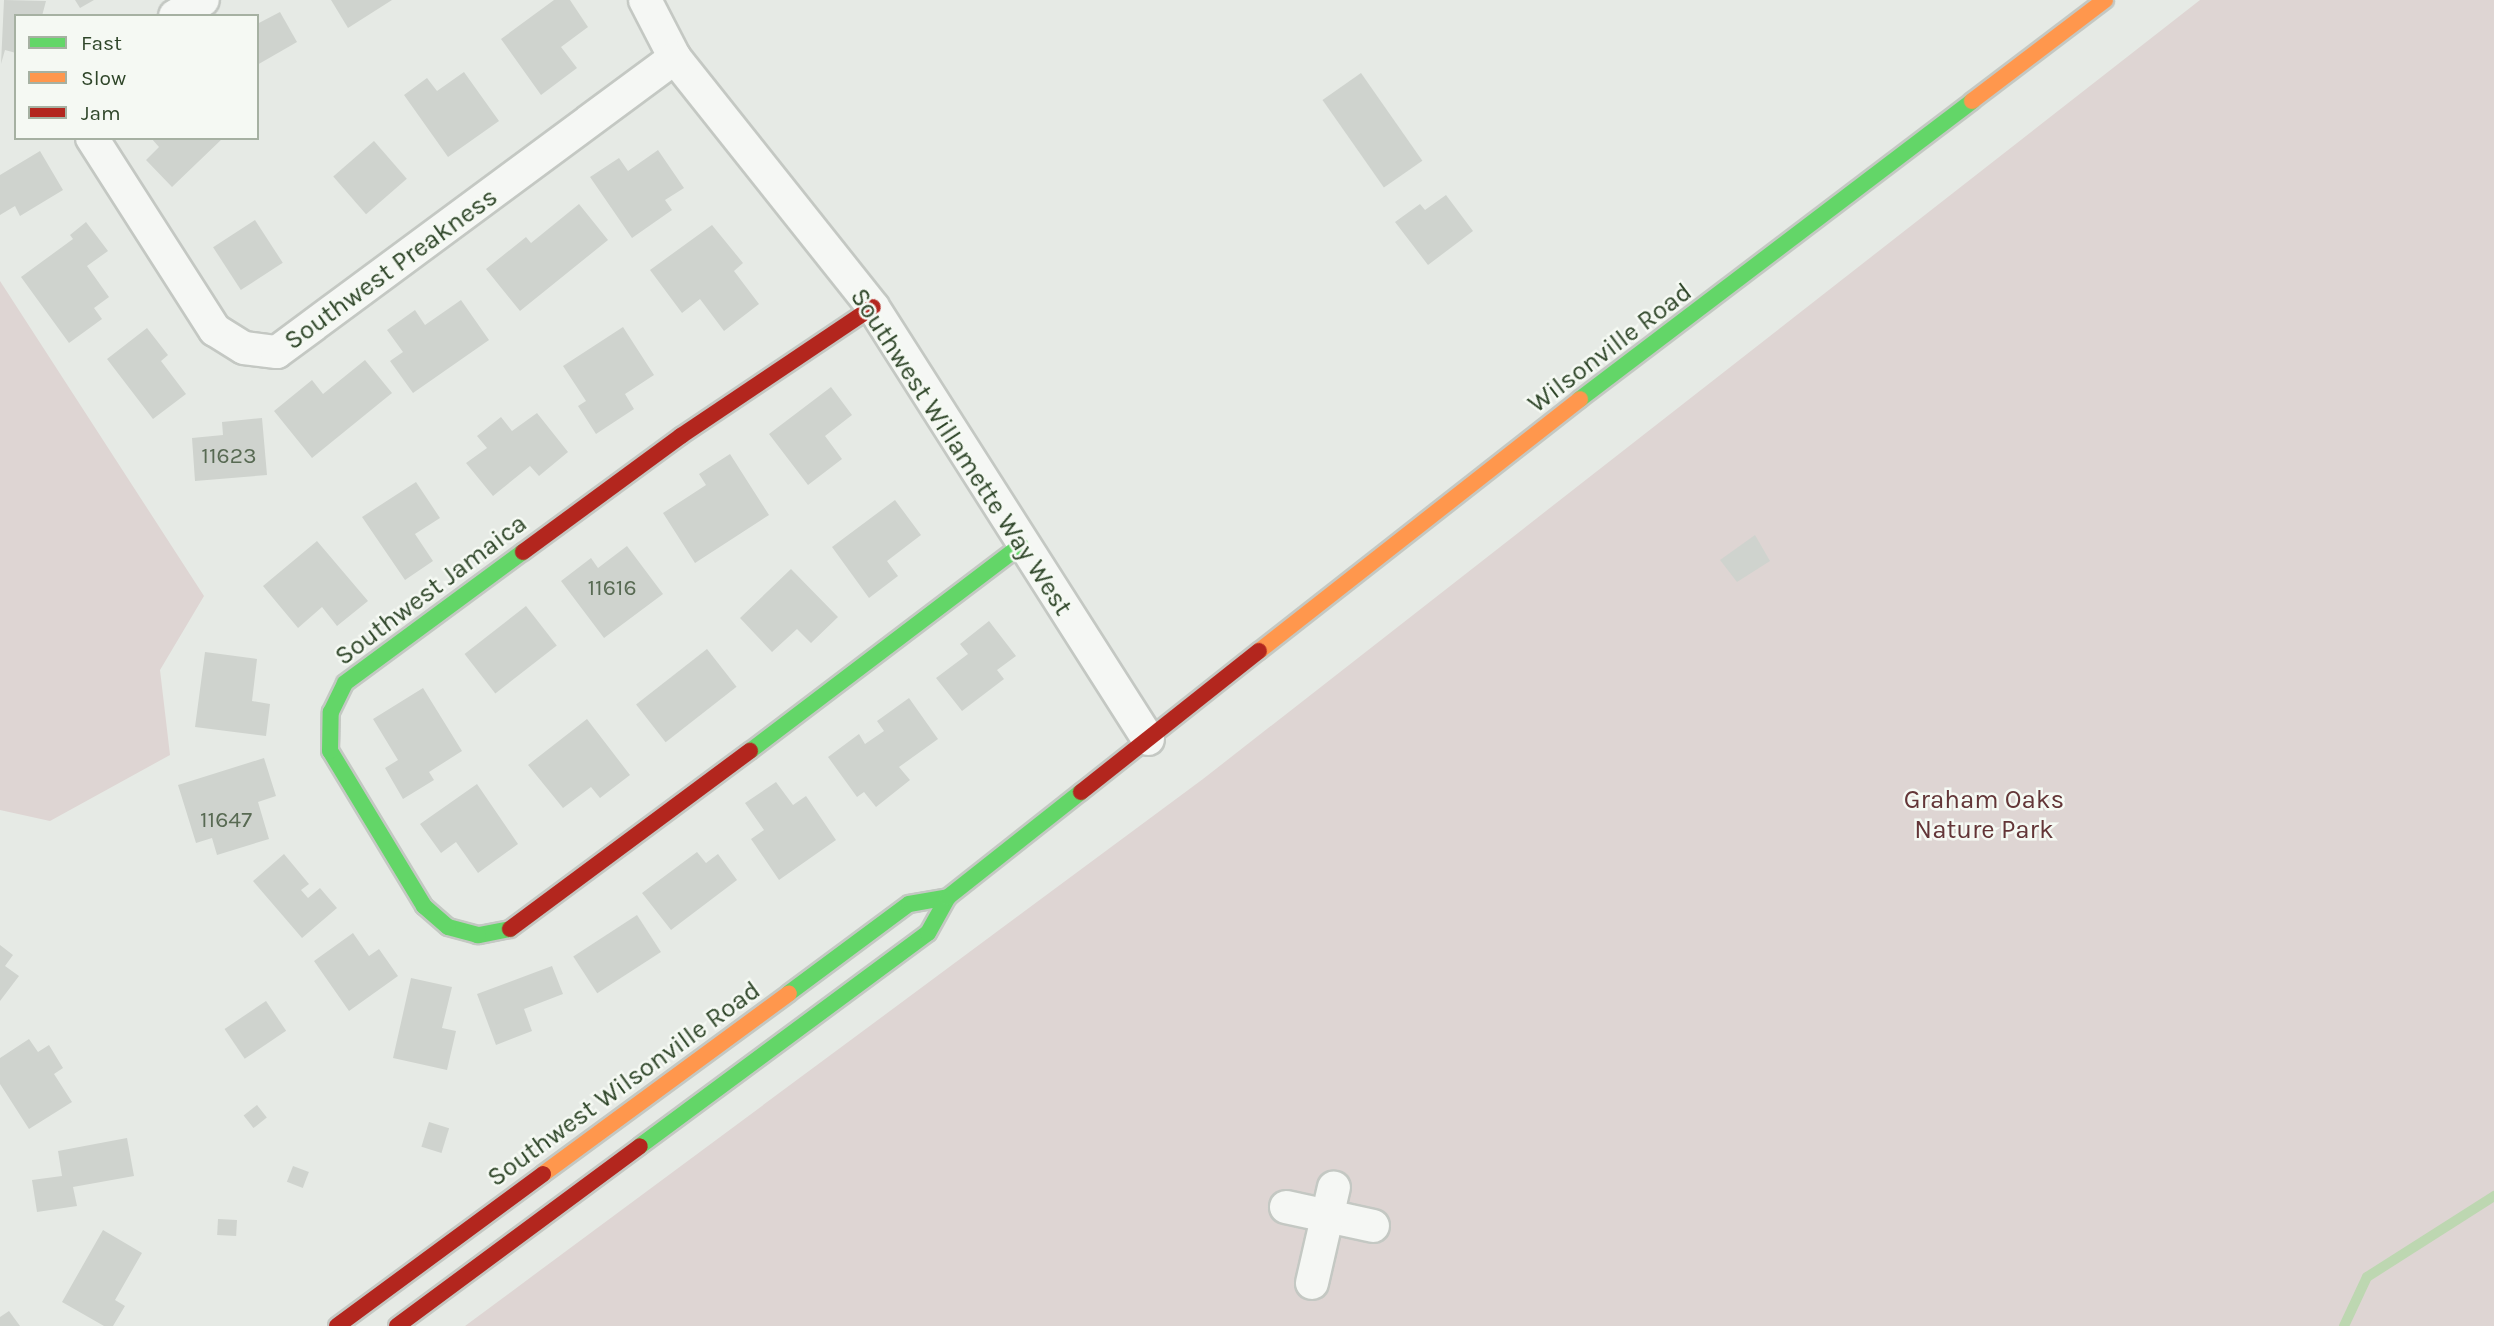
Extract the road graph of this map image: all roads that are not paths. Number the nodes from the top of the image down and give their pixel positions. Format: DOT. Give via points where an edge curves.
graph roads {
  1 [pos="202,0"];
  2 [pos="645,0"];
  3 [pos="2105,0"];
  4 [pos="178,14"];
  5 [pos="675,58"];
  6 [pos="93,140"];
  7 [pos="873,307"];
  8 [pos="1021,545"];
  9 [pos="1148,739"];
  10 [pos="948,897"];
  11 [pos="1331,1201"];
  12 [pos="1286,1208"];
  13 [pos="1373,1226"];
  14 [pos="1312,1283"];
  15 [pos="337,1326"];
  16 [pos="397,1326"];
  1 -- 4 [label="street"];
  2 -- 5 [label="street, Southwest Willamette Way West"];
  3 -- 9 [label="main road, Wilsonville Road" via="1471,483"];
  5 -- 6 [label="street, Southwest Preakness" via="277,352 244,348 215,330"];
  5 -- 7 [label="street, Southwest Willamette Way West"];
  7 -- 8 [label="street, Southwest Willamette Way West"];
  7 -- 8 [label="main road, Southwest Jamaica" via="681,436 345,683 331,712 330,751 348,785 424,906 448,927 478,935 507,931 555,900"];
  8 -- 9 [label="street, Southwest Willamette Way West"];
  9 -- 10 [label="main road, Southwest Wilsonville Road"];
  10 -- 15 [label="main road, Southwest Wilsonville Road" via="909,904"];
  10 -- 16 [label="main road, Southwest Wilsonville Road" via="928,933"];
  11 -- 12 [label="street"];
  11 -- 13 [label="street"];
  11 -- 14 [label="street"];
}
